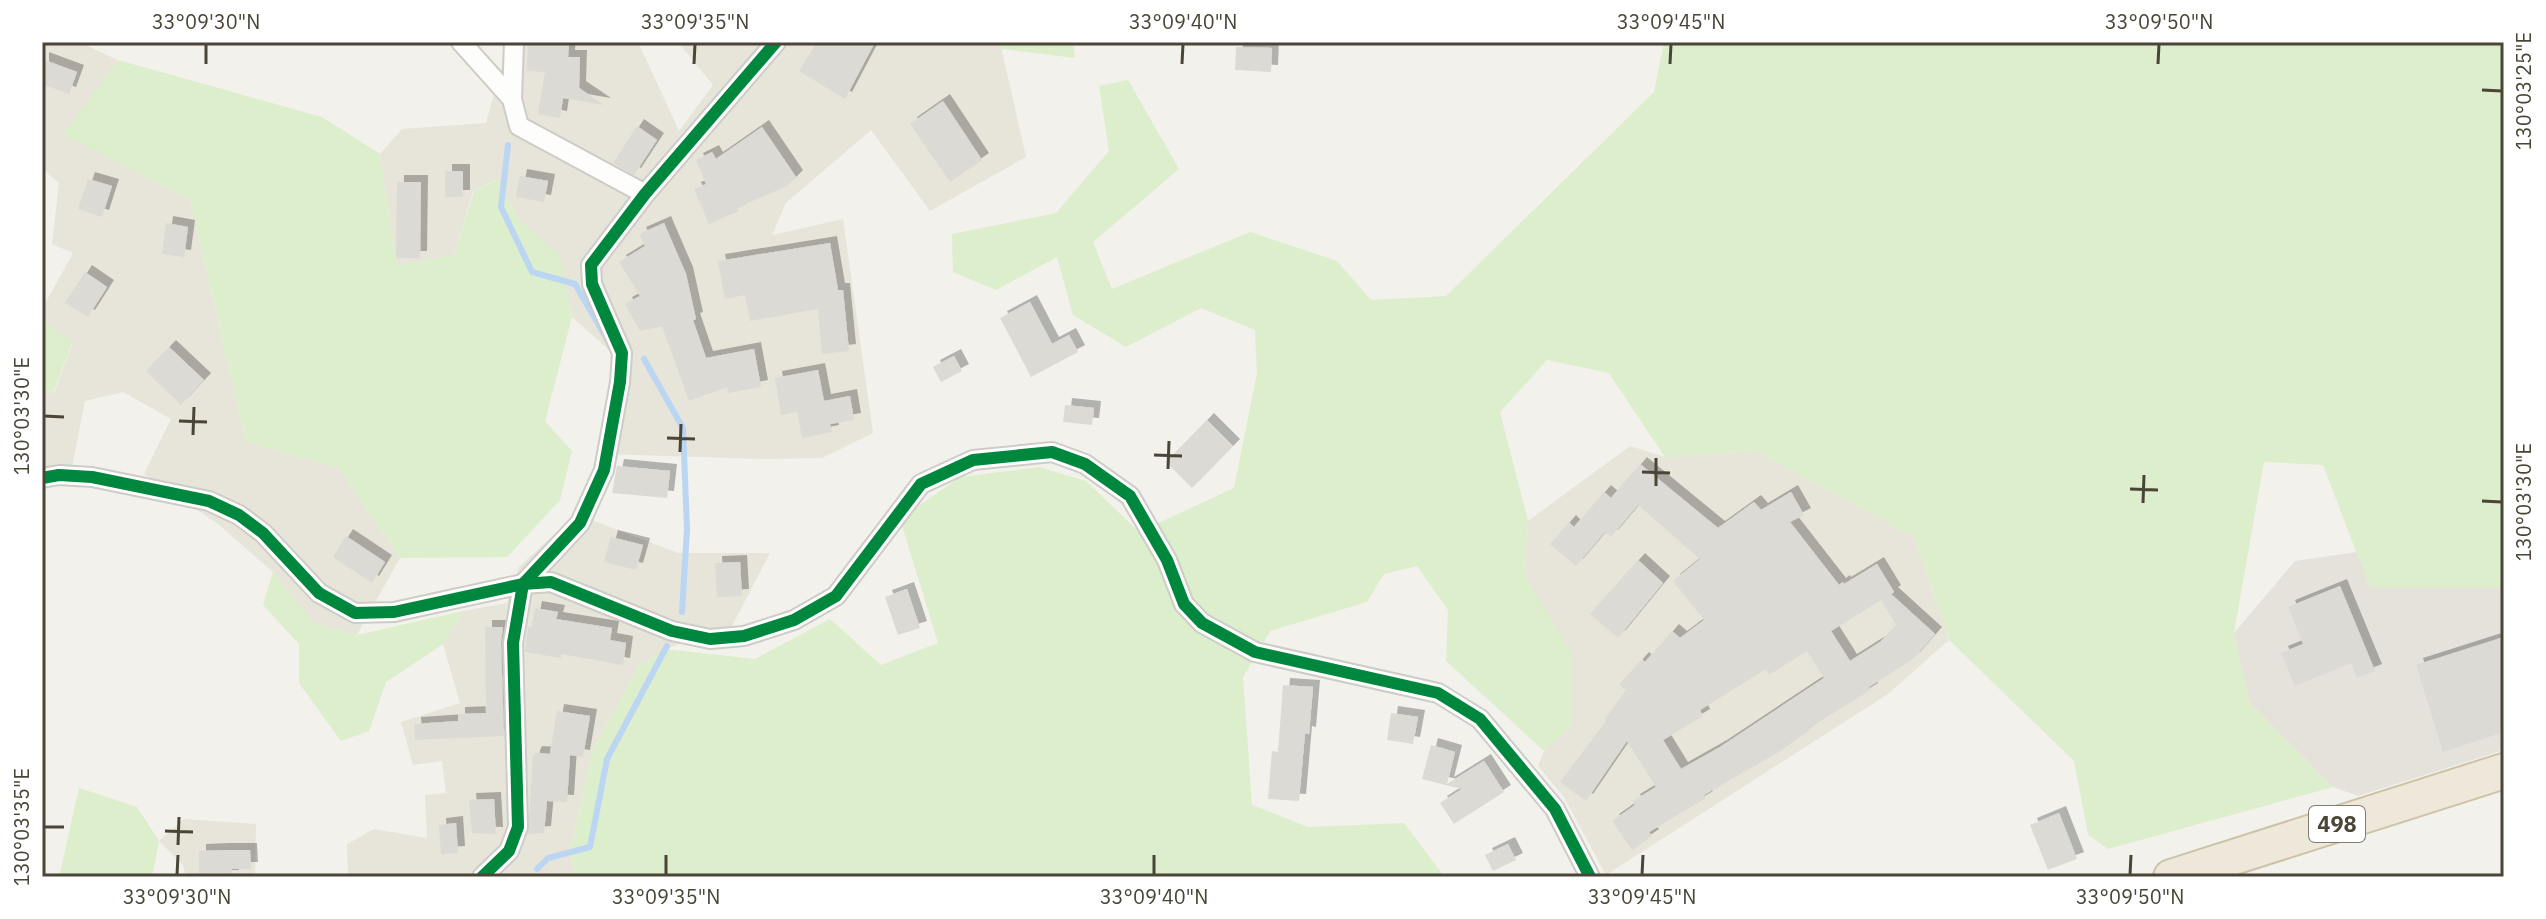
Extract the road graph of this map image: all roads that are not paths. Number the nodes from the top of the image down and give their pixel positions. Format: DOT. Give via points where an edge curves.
graph roads {
  1 [pos="461,42"];
  2 [pos="514,42"];
  3 [pos="776,42"];
  4 [pos="512,99"];
  5 [pos="645,194"];
  6 [pos="42,478"];
  7 [pos="523,584"];
  8 [pos="2504,771"];
  9 [pos="482,877"];
  10 [pos="1590,877"];
  11 [pos="2171,877"];
  1 -- 4 [label="street"];
  2 -- 4 [label="street"];
  3 -- 5 [label="street"];
  4 -- 5 [label="street" via="519,126"];
  5 -- 7 [label="street" via="591,265 592,284 622,353 604,470 580,523"];
  6 -- 7 [label="street" via="92,477 209,501 263,533 319,593 355,613 394,612"];
  7 -- 9 [label="street" via="513,643 518,827 509,851"];
  7 -- 10 [label="street" via="551,582 672,631 710,639 744,636 794,620 836,596 921,484 973,460 1052,452 1085,464 1130,496 1167,560 1184,604 1202,623 1255,652 1438,693 1480,719 1555,809"];
  8 -- 11 [label="highway, 498"];
}
